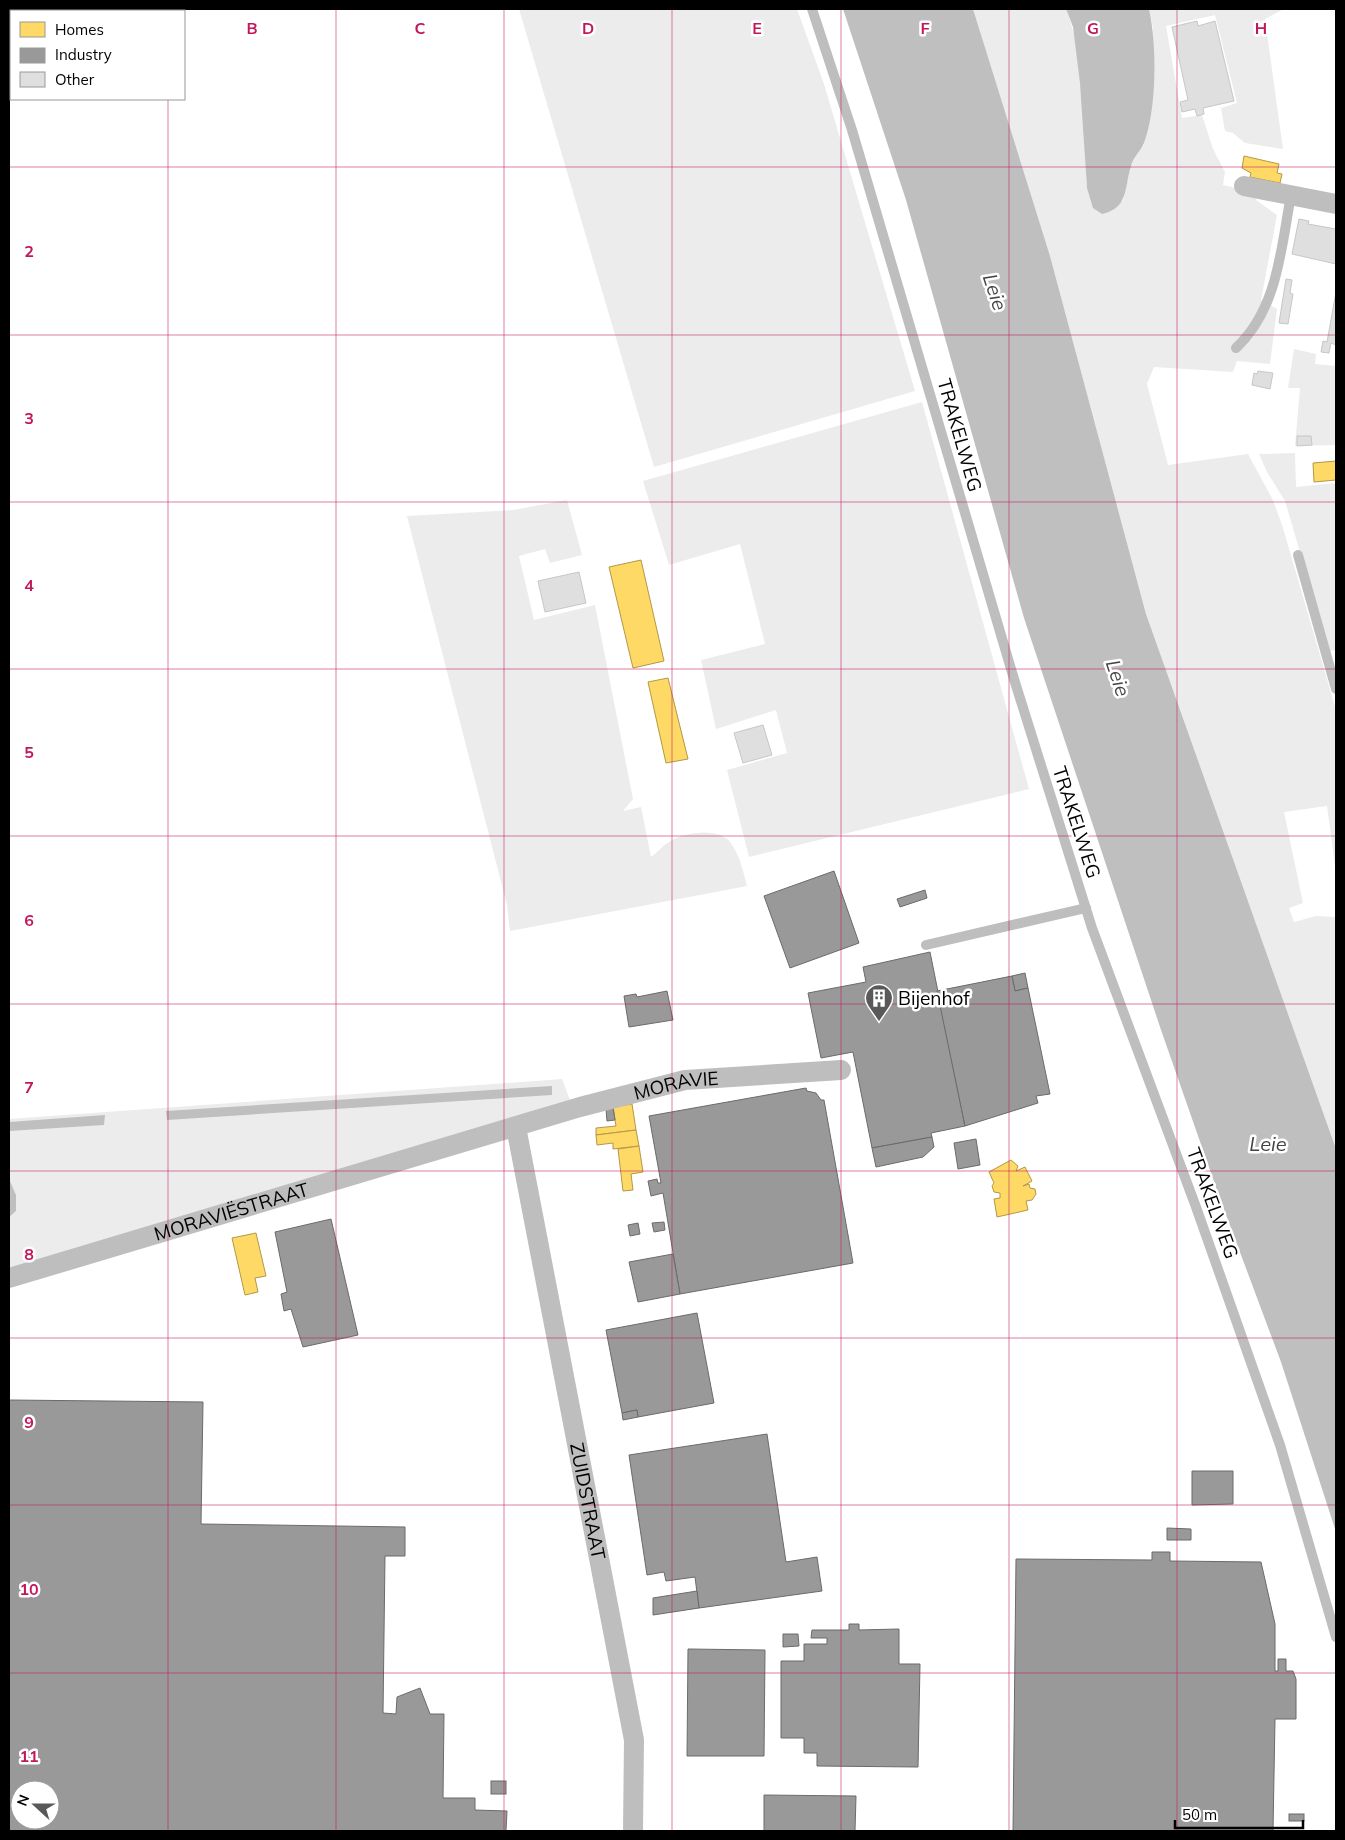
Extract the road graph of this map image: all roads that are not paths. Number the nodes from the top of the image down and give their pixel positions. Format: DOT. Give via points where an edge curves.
graph roads {
  1 [pos="812,9"];
  2 [pos="1244,186"];
  3 [pos="1291,195"];
  4 [pos="1336,204"];
  5 [pos="1236,348"];
  6 [pos="1298,555"];
  7 [pos="1336,689"];
  8 [pos="1086,908"];
  9 [pos="926,945"];
  10 [pos="841,1070"];
  11 [pos="516,1127"];
  12 [pos="455,1145"];
  13 [pos="9,1278"];
  14 [pos="1336,1637"];
  15 [pos="633,1831"];
  1 -- 8 [label="lane, TRAKELWEG" via="852,130 1014,679"];
  2 -- 3 [label="street"];
  3 -- 4 [label="street"];
  3 -- 5 [label="lane" via="1270,299 1262,316"];
  6 -- 7 [label="lane"];
  8 -- 9 [label="lane"];
  8 -- 14 [label="lane, TRAKELWEG" via="1280,1445"];
  10 -- 11 [label="street, MORAVIE" via="685,1080"];
  11 -- 12 [label="street, MORAVIE"];
  11 -- 15 [label="street, ZUIDSTRAAT" via="634,1740"];
  12 -- 13 [label="street, MORAVIËSTRAAT"];
}
